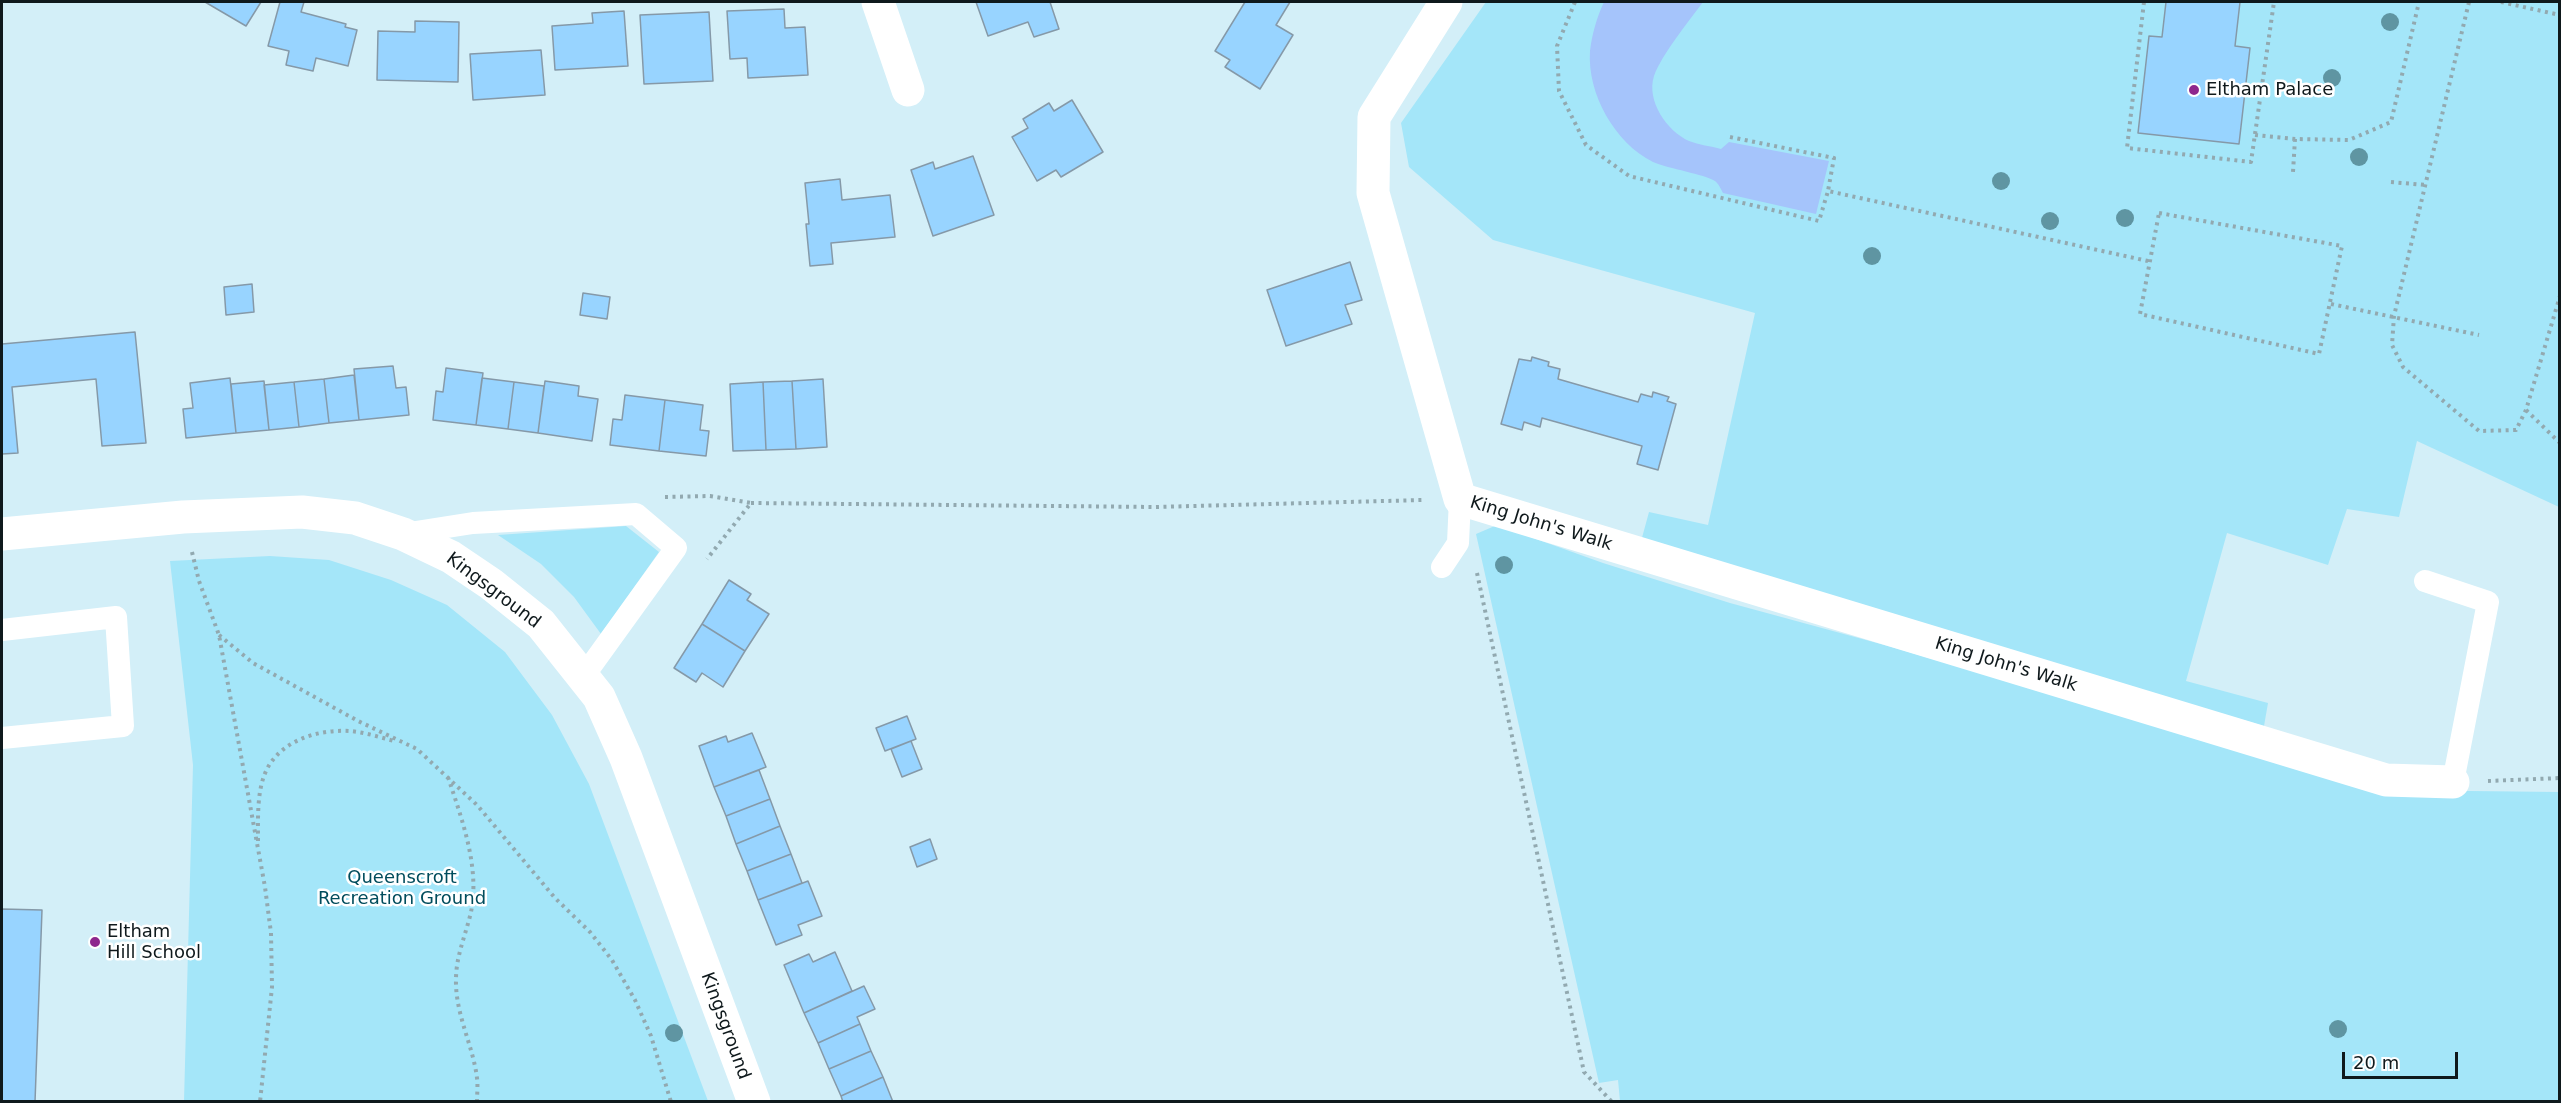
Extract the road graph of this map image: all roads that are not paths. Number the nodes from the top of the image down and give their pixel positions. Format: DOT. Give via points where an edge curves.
graph roads {
  1 [pos="878,2"];
  2 [pos="1446,2"];
  3 [pos="908,90"];
  4 [pos="1460,499"];
  5 [pos="2,534"];
  6 [pos="403,534"];
  7 [pos="1442,567"];
  8 [pos="2425,581"];
  9 [pos="2,630"];
  10 [pos="583,677"];
  11 [pos="2,738"];
  12 [pos="2453,782"];
  13 [pos="754,1101"];
  1 -- 3 [label="street"];
  2 -- 4 [label="street, King John's Walk" via="1374,117 1373,193"];
  4 -- 7 [label="lane" via="1458,543"];
  4 -- 12 [label="street, King John's Walk" via="2386,780"];
  5 -- 6 [label="street, Kingsground" via="183,517 302,512 355,518"];
  6 -- 10 [label="street, Kingsground" via="451,557 533,617"];
  6 -- 10 [label="lane" via="473,523 636,514 676,548"];
  8 -- 12 [label="lane" via="2488,602"];
  9 -- 11 [label="lane" via="116,617 123,726"];
  10 -- 13 [label="street, Kingsground" via="599,697 626,758"];
}
